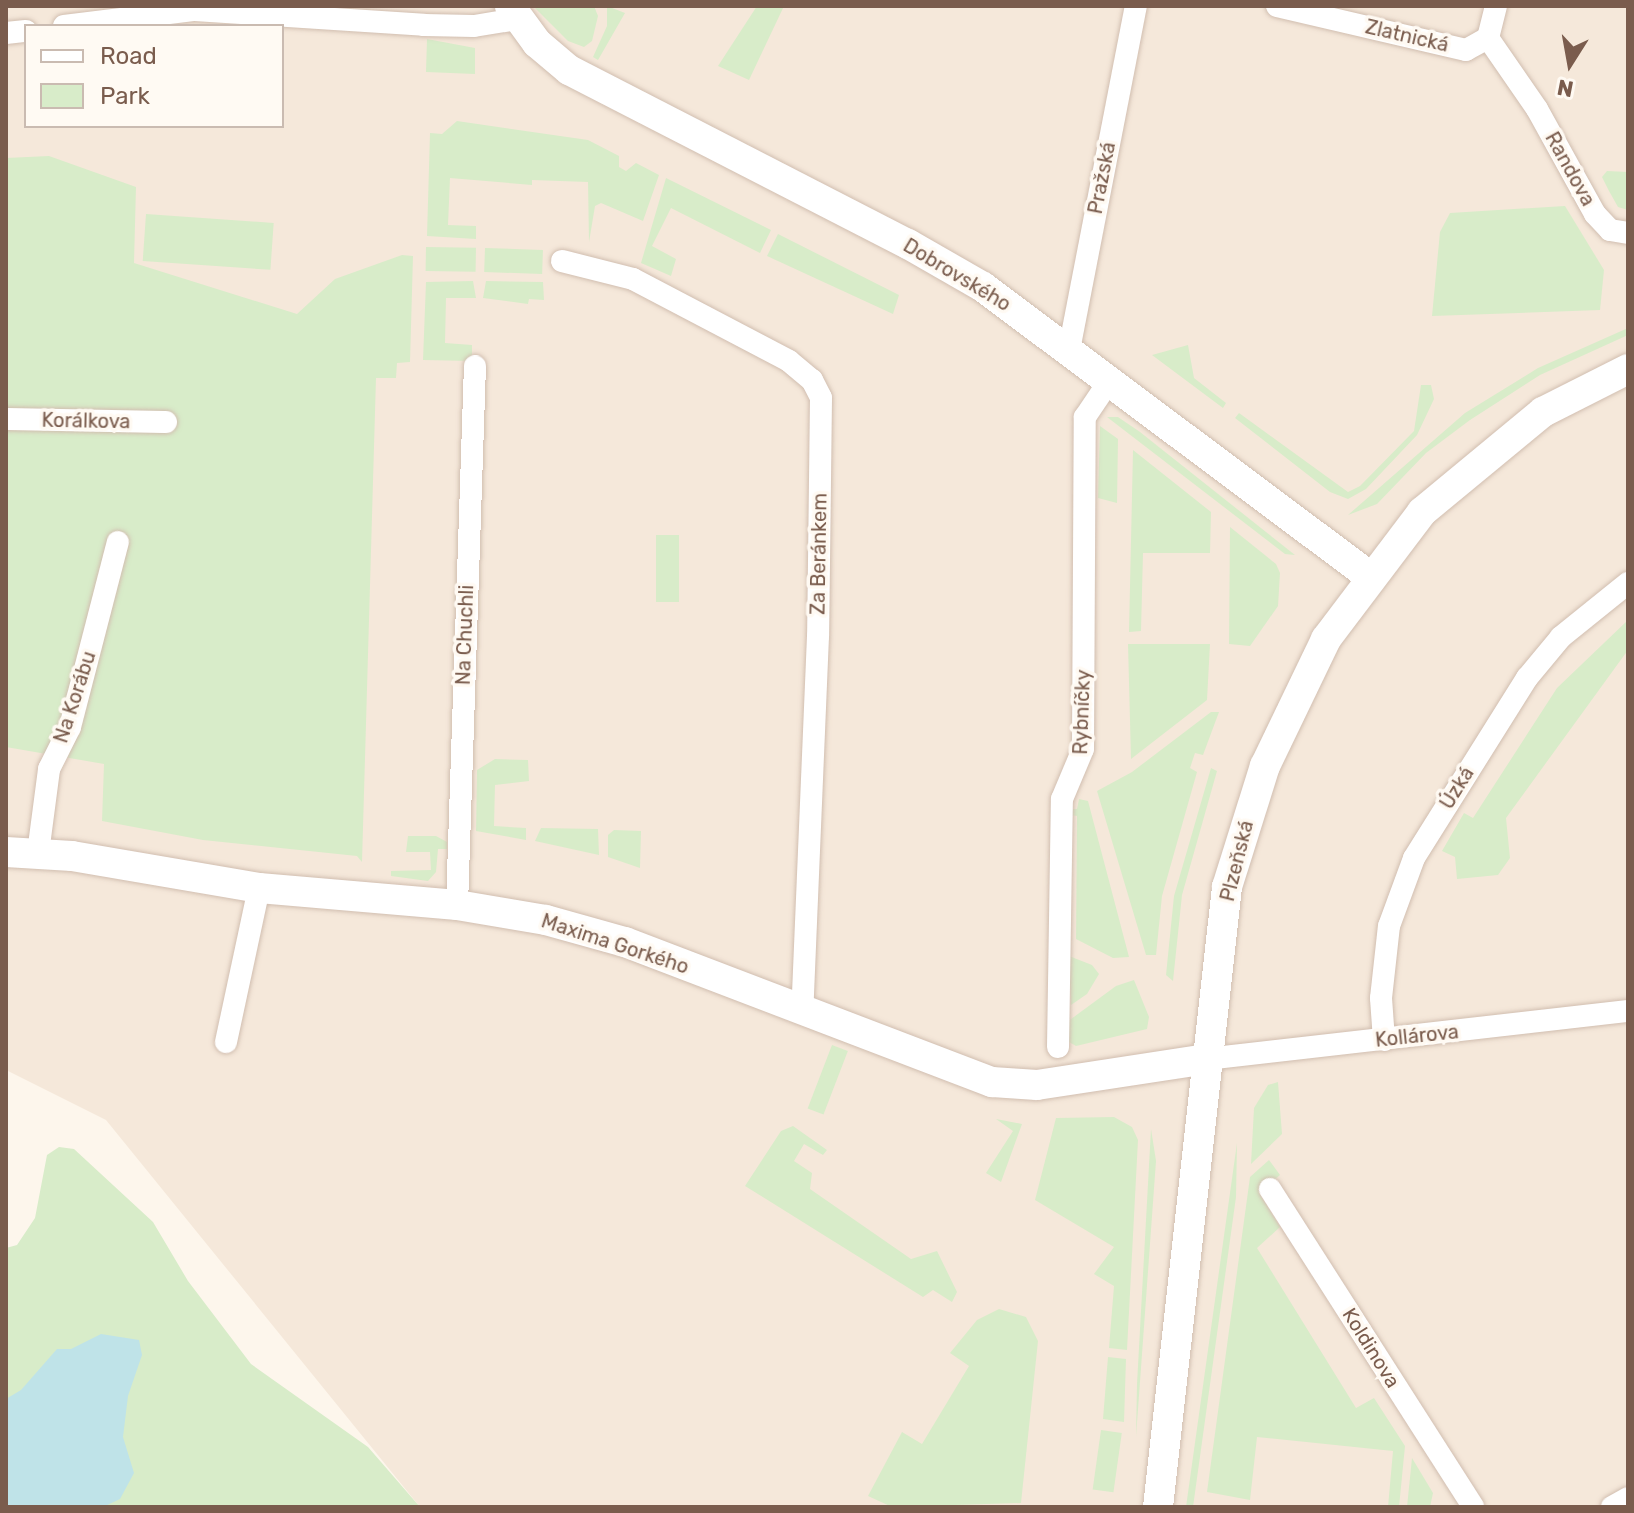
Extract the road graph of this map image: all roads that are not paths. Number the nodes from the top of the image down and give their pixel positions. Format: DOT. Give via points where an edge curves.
graph roads {
  1 [pos="1136,6"];
  2 [pos="1277,6"];
  3 [pos="1496,6"];
  4 [pos="514,12"];
  5 [pos="80,24"];
  6 [pos="1488,38"];
  7 [pos="1628,233"];
  8 [pos="562,261"];
  9 [pos="1069,350"];
  10 [pos="475,366"];
  11 [pos="1628,369"];
  12 [pos="1110,380"];
  13 [pos="6,419"];
  14 [pos="166,422"];
  15 [pos="118,542"];
  16 [pos="1370,577"];
  17 [pos="1628,583"];
  18 [pos="6,852"];
  19 [pos="38,853"];
  20 [pos="259,888"];
  21 [pos="457,905"];
  22 [pos="802,1010"];
  23 [pos="1628,1011"];
  24 [pos="1384,1040"];
  25 [pos="226,1042"];
  26 [pos="1058,1047"];
  27 [pos="1206,1059"];
  28 [pos="1270,1189"];
  29 [pos="1628,1498"];
  30 [pos="1158,1507"];
  31 [pos="1473,1507"];
  32 [pos="1612,1507"];
  1 -- 9 [label="street, Pražská"];
  2 -- 6 [label="street, Zlatnická" via="1466,50"];
  3 -- 6 [label="street"];
  4 -- 5 [label="street" via="474,26 195,10"];
  4 -- 9 [label="main road, Dobrovského" via="569,70 908,244 983,287"];
  6 -- 7 [label="street, Randova" via="1537,109 1595,214 1610,230"];
  8 -- 22 [label="street, Za Beránkem" via="633,279 789,361 812,380 821,398 818,636"];
  9 -- 12 [label="main road, Dobrovského"];
  10 -- 21 [label="street, Na Chuchli"];
  11 -- 16 [label="main road, Plzeňská" via="1543,412 1487,455 1422,512"];
  12 -- 16 [label="main road, Dobrovského"];
  12 -- 26 [label="street, Rybníčky" via="1085,417 1083,749 1062,799"];
  13 -- 14 [label="street, Korálkova"];
  15 -- 19 [label="street, Na Korábu" via="70,727 46,779"];
  16 -- 27 [label="main road, Plzeňská" via="1326,639 1287,715 1247,818 1227,887"];
  17 -- 24 [label="street, Úzká" via="1561,637 1527,678 1414,858 1389,926 1381,993"];
  18 -- 19 [label="main road, Maxima Gorkého"];
  19 -- 20 [label="main road, Maxima Gorkého"];
  20 -- 21 [label="main road, Maxima Gorkého"];
  20 -- 25 [label="street"];
  21 -- 22 [label="main road, Maxima Gorkého" via="593,932"];
  22 -- 27 [label="main road, Maxima Gorkého" via="946,1067 1008,1084 1037,1085"];
  23 -- 24 [label="street, Kollárova"];
  24 -- 27 [label="street, Kollárova"];
  27 -- 30 [label="main road, Plzeňská"];
  28 -- 31 [label="street, Koldinova"];
  29 -- 32 [label="street"];
}
